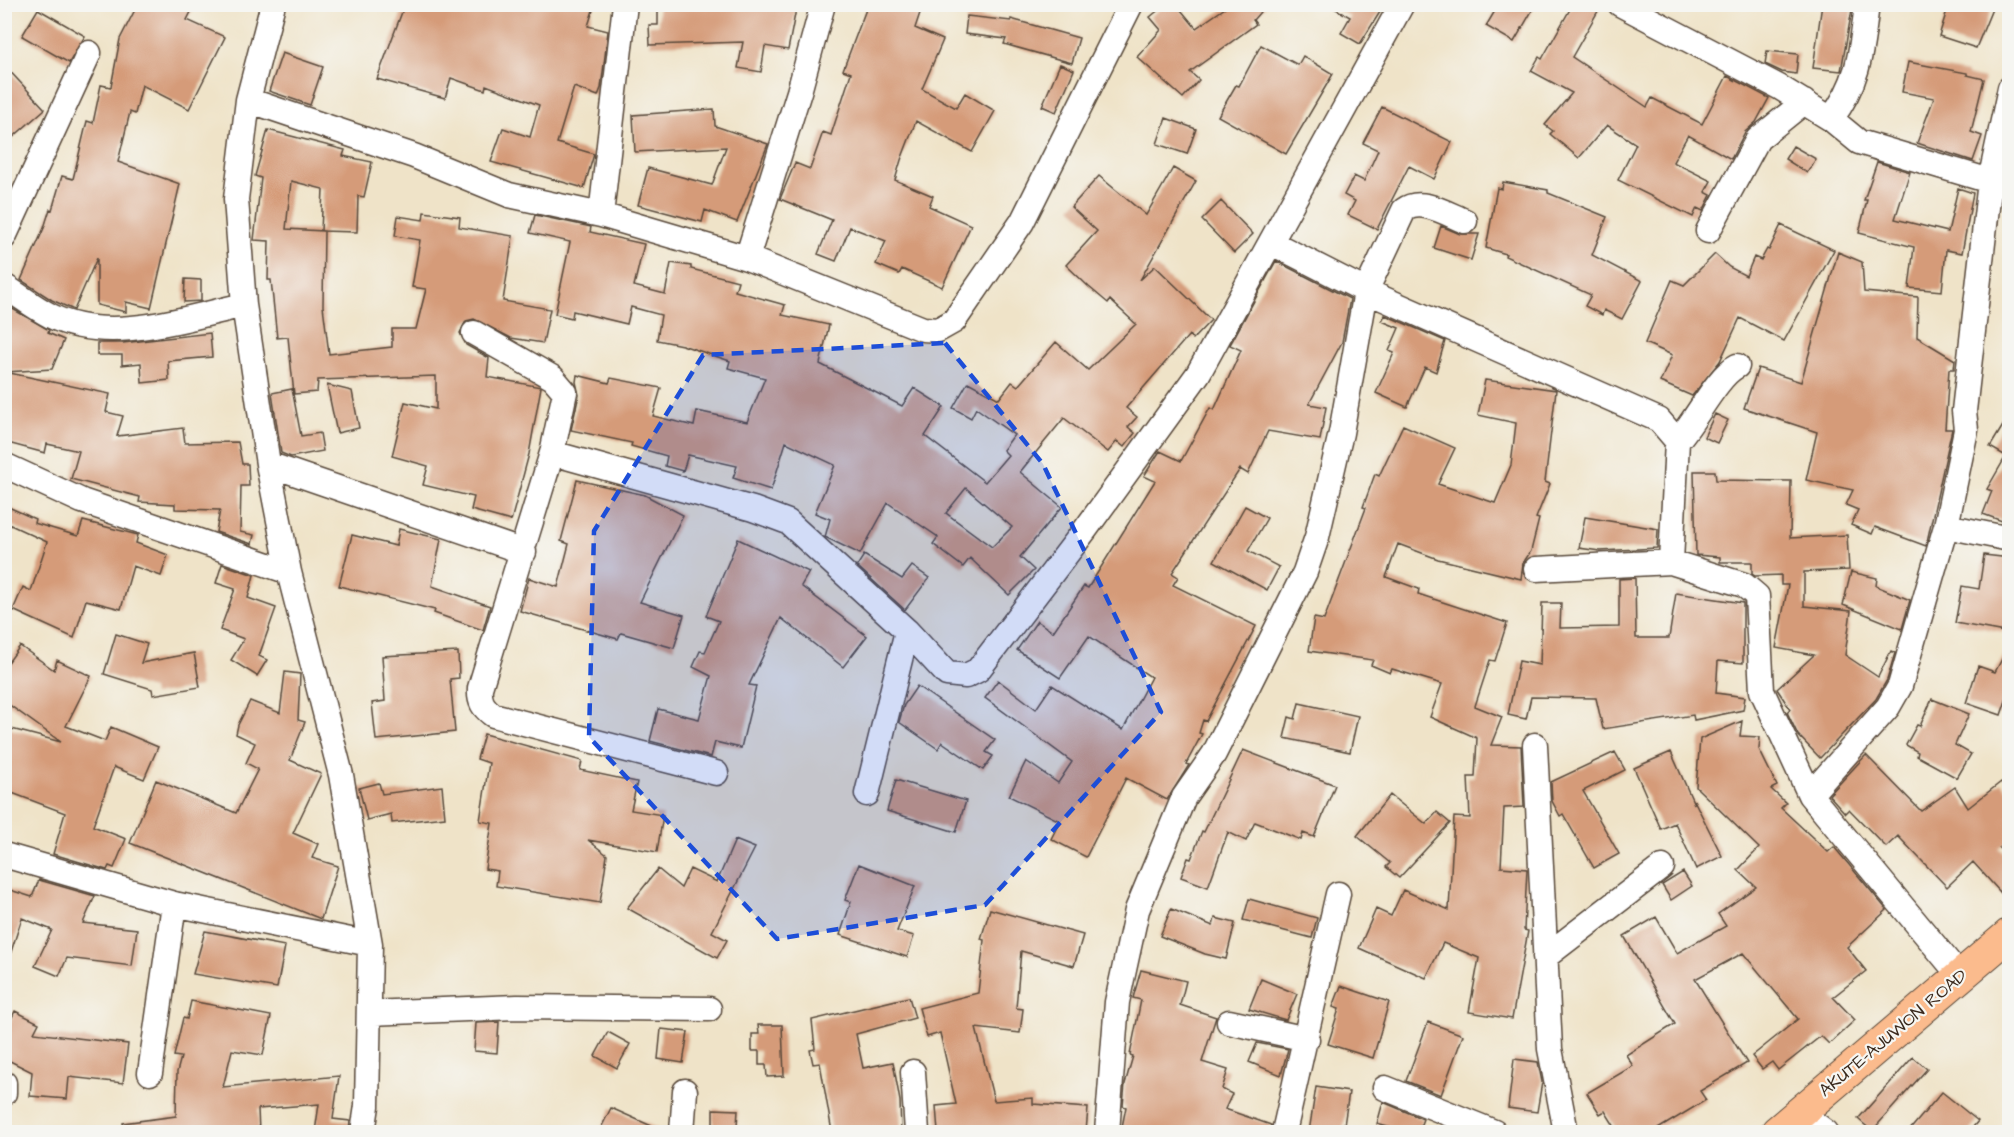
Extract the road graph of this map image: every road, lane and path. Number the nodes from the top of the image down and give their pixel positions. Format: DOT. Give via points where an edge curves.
graph roads {
  1 [pos="273,4"];
  2 [pos="625,4"];
  3 [pos="823,4"];
  4 [pos="1131,4"];
  5 [pos="1402,4"];
  6 [pos="1620,4"];
  7 [pos="1868,4"];
  8 [pos="89,53"];
  9 [pos="2010,88"];
  10 [pos="248,100"];
  11 [pos="1804,102"];
  12 [pos="1831,119"];
  13 [pos="1990,181"];
  14 [pos="601,215"];
  15 [pos="1465,220"];
  16 [pos="1708,231"];
  17 [pos="4,237"];
  18 [pos="1272,243"];
  19 [pos="747,258"];
  20 [pos="4,286"];
  21 [pos="1366,291"];
  22 [pos="244,304"];
  23 [pos="474,333"];
  24 [pos="1737,366"];
  25 [pos="1677,441"];
  26 [pos="552,453"];
  27 [pos="268,464"];
  28 [pos="4,465"];
  29 [pos="1946,526"];
  30 [pos="2010,539"];
  31 [pos="524,552"];
  32 [pos="1671,562"];
  33 [pos="1536,569"];
  34 [pos="289,572"];
  35 [pos="908,631"];
  36 [pos="1535,745"];
  37 [pos="716,773"];
  38 [pos="867,794"];
  39 [pos="1810,795"];
  40 [pos="4,855"];
  41 [pos="1662,867"];
  42 [pos="1338,894"];
  43 [pos="174,904"];
  44 [pos="2010,934"];
  45 [pos="370,945"];
  46 [pos="1545,957"];
  47 [pos="1960,976"];
  48 [pos="709,1009"];
  49 [pos="369,1013"];
  50 [pos="1228,1022"];
  51 [pos="1306,1039"];
  52 [pos="913,1072"];
  53 [pos="150,1073"];
  54 [pos="4,1083"];
  55 [pos="1385,1088"];
  56 [pos="685,1091"];
  57 [pos="4,1093"];
  58 [pos="1788,1122"];
  59 [pos="363,1132"];
  60 [pos="682,1132"];
  61 [pos="917,1132"];
  62 [pos="1107,1132"];
  63 [pos="1284,1132"];
  64 [pos="1494,1132"];
  65 [pos="1566,1132"];
  66 [pos="1826,1132"];
  1 -- 10 [label="street"];
  2 -- 14 [label="street"];
  3 -- 19 [label="street"];
  4 -- 19 [label="street" via="1022,222 954,321 938,330 923,329"];
  5 -- 18 [label="street"];
  6 -- 11 [label="street"];
  7 -- 12 [label="street" via="1856,74 1849,95"];
  8 -- 17 [label="street"];
  9 -- 13 [label="street"];
  10 -- 14 [label="street" via="414,156 509,195"];
  10 -- 22 [label="street" via="236,199"];
  11 -- 12 [label="street"];
  11 -- 16 [label="street" via="1758,139"];
  12 -- 13 [label="street" via="1859,142"];
  13 -- 29 [label="street" via="1964,411 1966,430"];
  14 -- 19 [label="street"];
  15 -- 21 [label="street" via="1412,204 1404,210"];
  18 -- 21 [label="street"];
  18 -- 35 [label="street" via="1198,374 978,670 966,676 947,674"];
  20 -- 22 [label="street" via="52,317 98,329 140,328"];
  21 -- 25 [label="street" via="1659,420"];
  21 -- 62 [label="street" via="1341,433 1305,572 1214,754 1184,797 1137,910 1117,1002"];
  22 -- 27 [label="street"];
  23 -- 26 [label="street" via="560,384 565,392 564,401"];
  24 -- 25 [label="street" via="1723,377"];
  25 -- 32 [label="street"];
  26 -- 31 [label="street"];
  26 -- 35 [label="street" via="788,522"];
  27 -- 31 [label="street"];
  27 -- 34 [label="street"];
  28 -- 34 [label="street" via="82,501"];
  29 -- 30 [label="street"];
  29 -- 39 [label="street" via="1900,686 1888,707"];
  31 -- 37 [label="street" via="480,688 483,707 494,715"];
  32 -- 33 [label="street"];
  32 -- 39 [label="street" via="1744,585 1757,596 1762,691"];
  34 -- 45 [label="street" via="341,775"];
  35 -- 38 [label="street"];
  36 -- 46 [label="street"];
  39 -- 47 [label="street"];
  40 -- 43 [label="street"];
  41 -- 46 [label="street"];
  42 -- 51 [label="street"];
  43 -- 45 [label="street"];
  43 -- 53 [label="street"];
  44 -- 47 [label="main road, AKUTE-AJUWON ROAD"];
  45 -- 49 [label="street"];
  46 -- 65 [label="street" via="1550,1049"];
  47 -- 58 [label="main road, AKUTE-AJUWON ROAD"];
  48 -- 49 [label="street" via="517,1008"];
  49 -- 59 [label="street"];
  50 -- 51 [label="street"];
  51 -- 63 [label="street"];
  52 -- 61 [label="street"];
  54 -- 57 [label="street"];
  55 -- 64 [label="street"];
  56 -- 60 [label="street"];
  58 -- 66 [label="street"];
}
